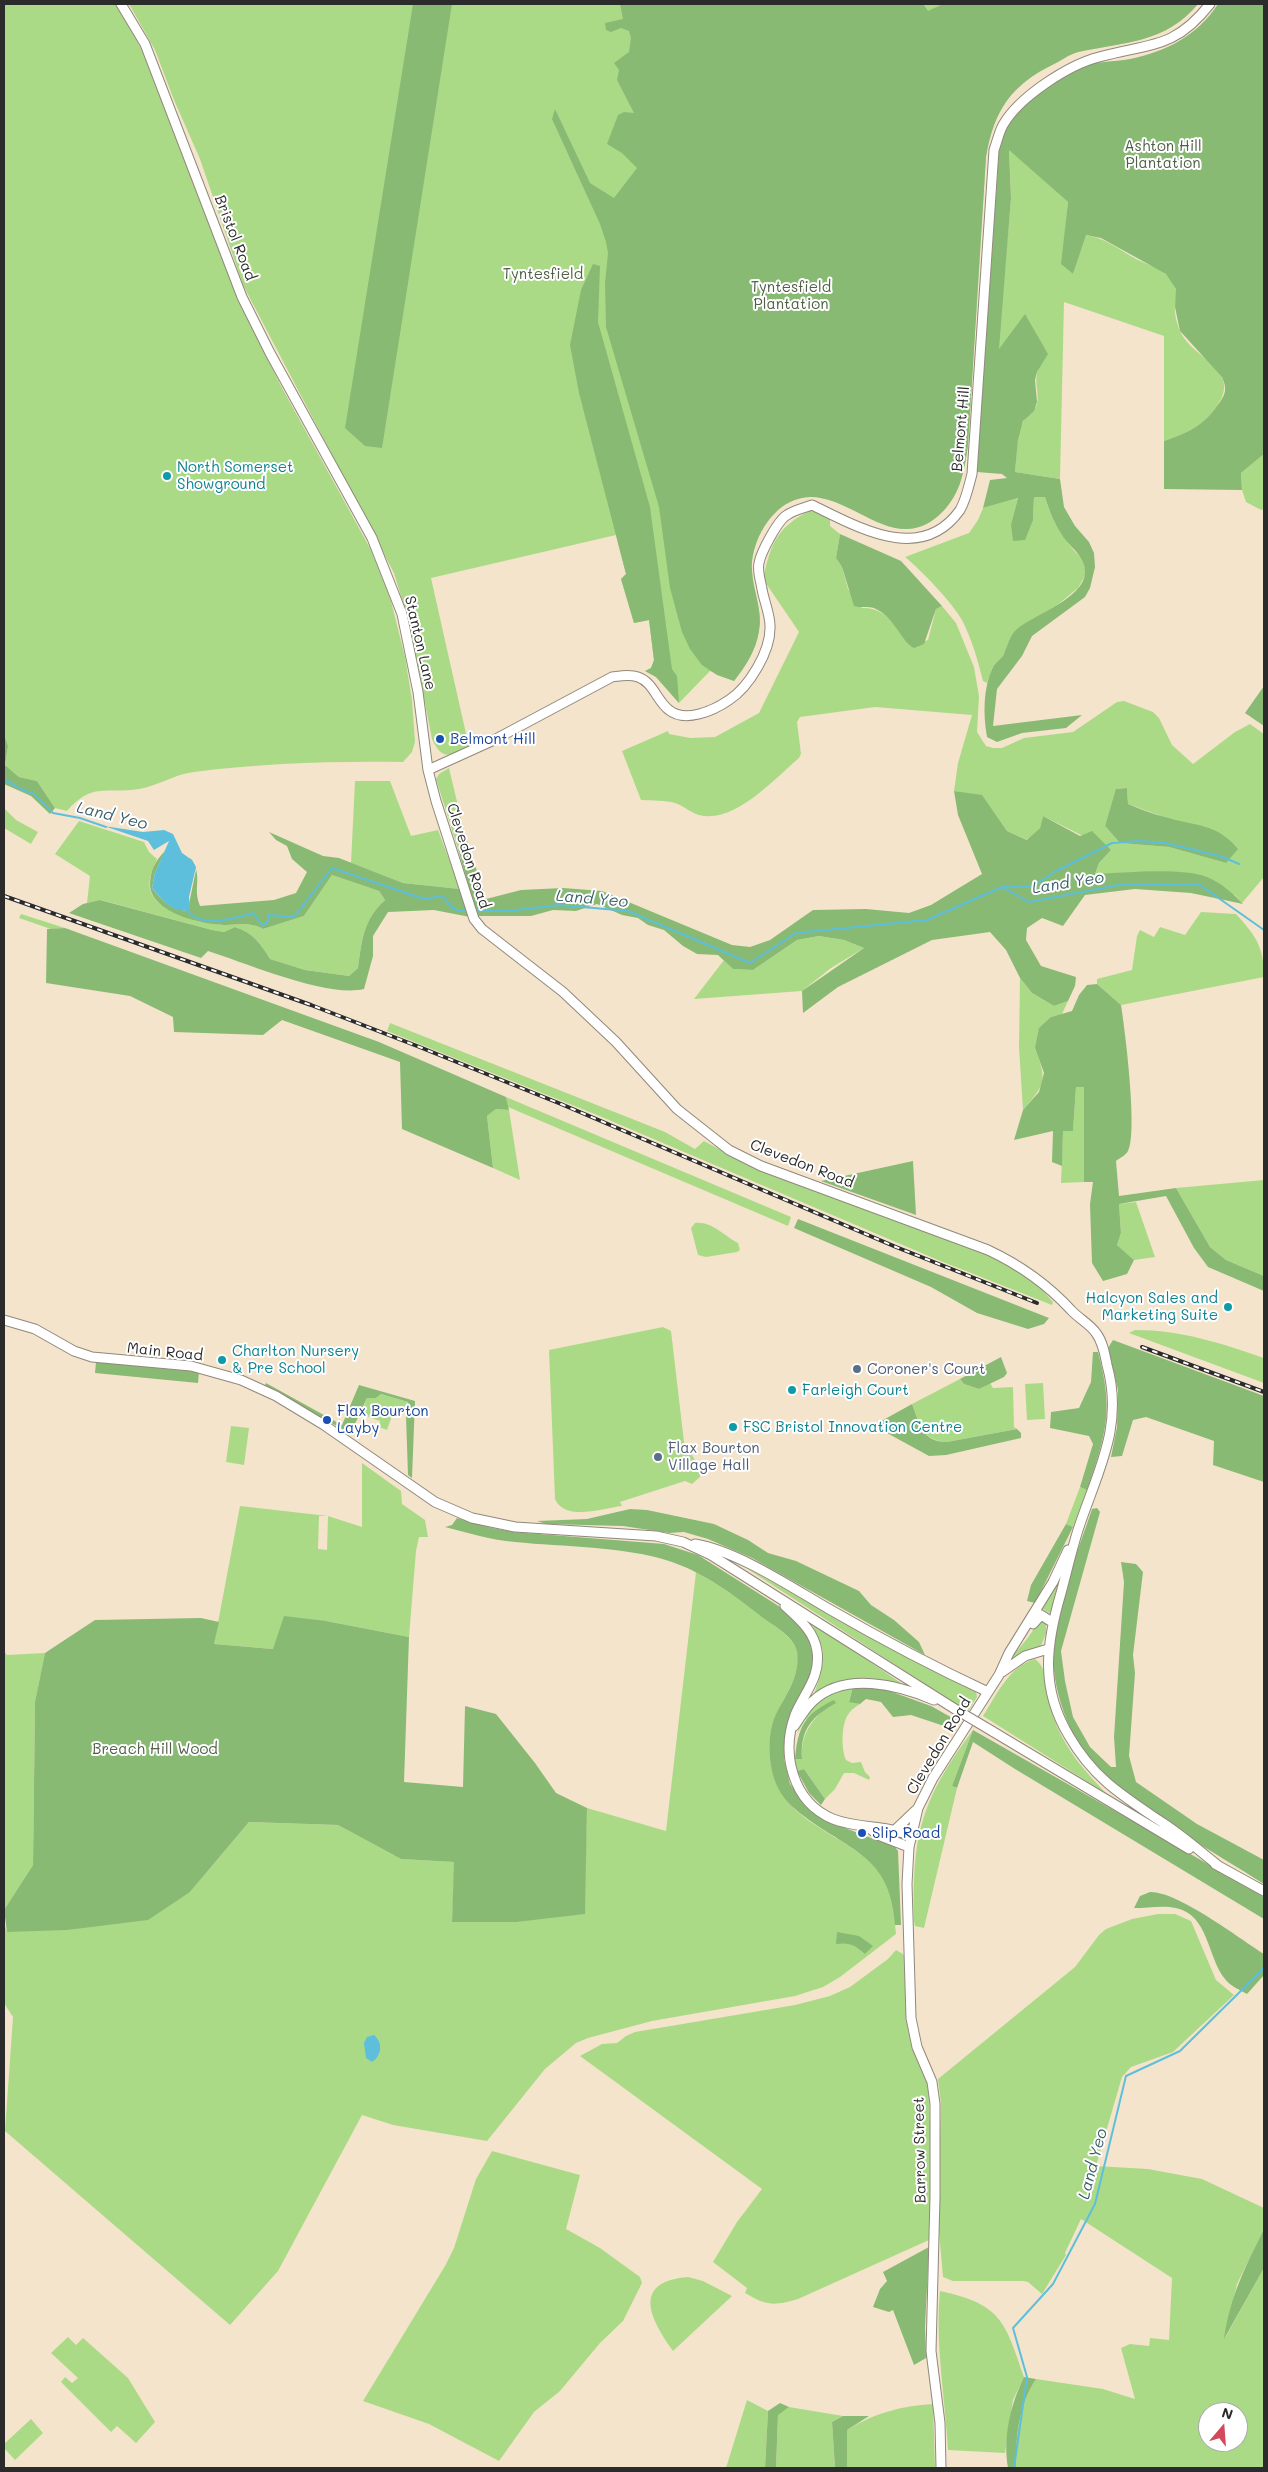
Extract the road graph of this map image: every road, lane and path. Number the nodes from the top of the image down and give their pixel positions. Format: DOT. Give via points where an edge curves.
graph roads {
  1 [pos="120,4"];
  2 [pos="1210,4"];
  3 [pos="337,476"];
  4 [pos="428,770"];
  5 [pos="4,1320"];
  6 [pos="1079,1527"];
  7 [pos="683,1542"];
  8 [pos="770,1592"];
  9 [pos="1052,1622"];
  10 [pos="1048,1649"];
  11 [pos="1009,1653"];
  12 [pos="999,1675"];
  13 [pos="988,1692"];
  14 [pos="955,1709"];
  15 [pos="790,1730"];
  16 [pos="918,1808"];
  17 [pos="869,1828"];
  18 [pos="895,1830"];
  19 [pos="911,1835"];
  20 [pos="909,1846"];
  21 [pos="1220,1867"];
  22 [pos="1264,1891"];
  23 [pos="941,2468"];
  1 -- 3 [label="main road, Bristol Road" via="145,44 242,297"];
  2 -- 4 [label="main road, Belmont Hill" via="1196,21 1170,40 1097,57 1044,83 1015,109 1003,125 994,150 972,474 960,508 949,522 930,536 897,540 812,505 786,515 771,536 759,564 770,626 767,643 761,662 730,700 708,711 680,716 668,710 640,677 612,677 492,741"];
  3 -- 4 [label="main road, Stanton Lane" via="372,538 402,614 418,692"];
  4 -- 6 [label="main road, Clevedon Road" via="470,911 482,929 564,992 616,1042 677,1109 729,1150 761,1166 1001,1256 1051,1290 1096,1332 1111,1379 1112,1432"];
  5 -- 7 [label="main road, Main Road" via="35,1329 74,1351 92,1357 191,1366 241,1380 276,1396 324,1425 435,1502 472,1518 515,1527 656,1536"];
  6 -- 9 [label="main road, Clevedon Road"];
  6 -- 11 [label="main road, Clevedon Road" via="1053,1582"];
  7 -- 8 [label="main road"];
  7 -- 13 [label="main road" via="708,1546 748,1565 872,1634"];
  8 -- 14 [label="main road"];
  8 -- 15 [label="main road" via="807,1626 817,1652 815,1676"];
  9 -- 10 [label="main road, Clevedon Road"];
  9 -- 11 [label="main road, Clevedon Road" via="1043,1615 1038,1616 1024,1638"];
  10 -- 12 [label="main road, Clevedon Road" via="1025,1656"];
  10 -- 21 [label="main road" via="1054,1703 1068,1735 1091,1768 1105,1784"];
  11 -- 12 [label="main road, Clevedon Road"];
  12 -- 13 [label="main road, Clevedon Road"];
  13 -- 16 [label="main road, Clevedon Road" via="933,1778"];
  14 -- 15 [label="main road" via="892,1687 853,1684 840,1686 813,1701"];
  14 -- 21 [label="main road, bridge"];
  15 -- 17 [label="main road" via="790,1767 807,1800 832,1819"];
  16 -- 18 [label="main road"];
  16 -- 19 [label="main road, Clevedon Road"];
  17 -- 18 [label="main road"];
  17 -- 20 [label="main road" via="878,1835"];
  18 -- 19 [label="main road"];
  19 -- 20 [label="main road, Barrow Street"];
  20 -- 23 [label="main road, Barrow Street" via="911,2018 916,2047 932,2082 935,2104 931,2351 940,2423"];
  21 -- 22 [label="main road"];
}
